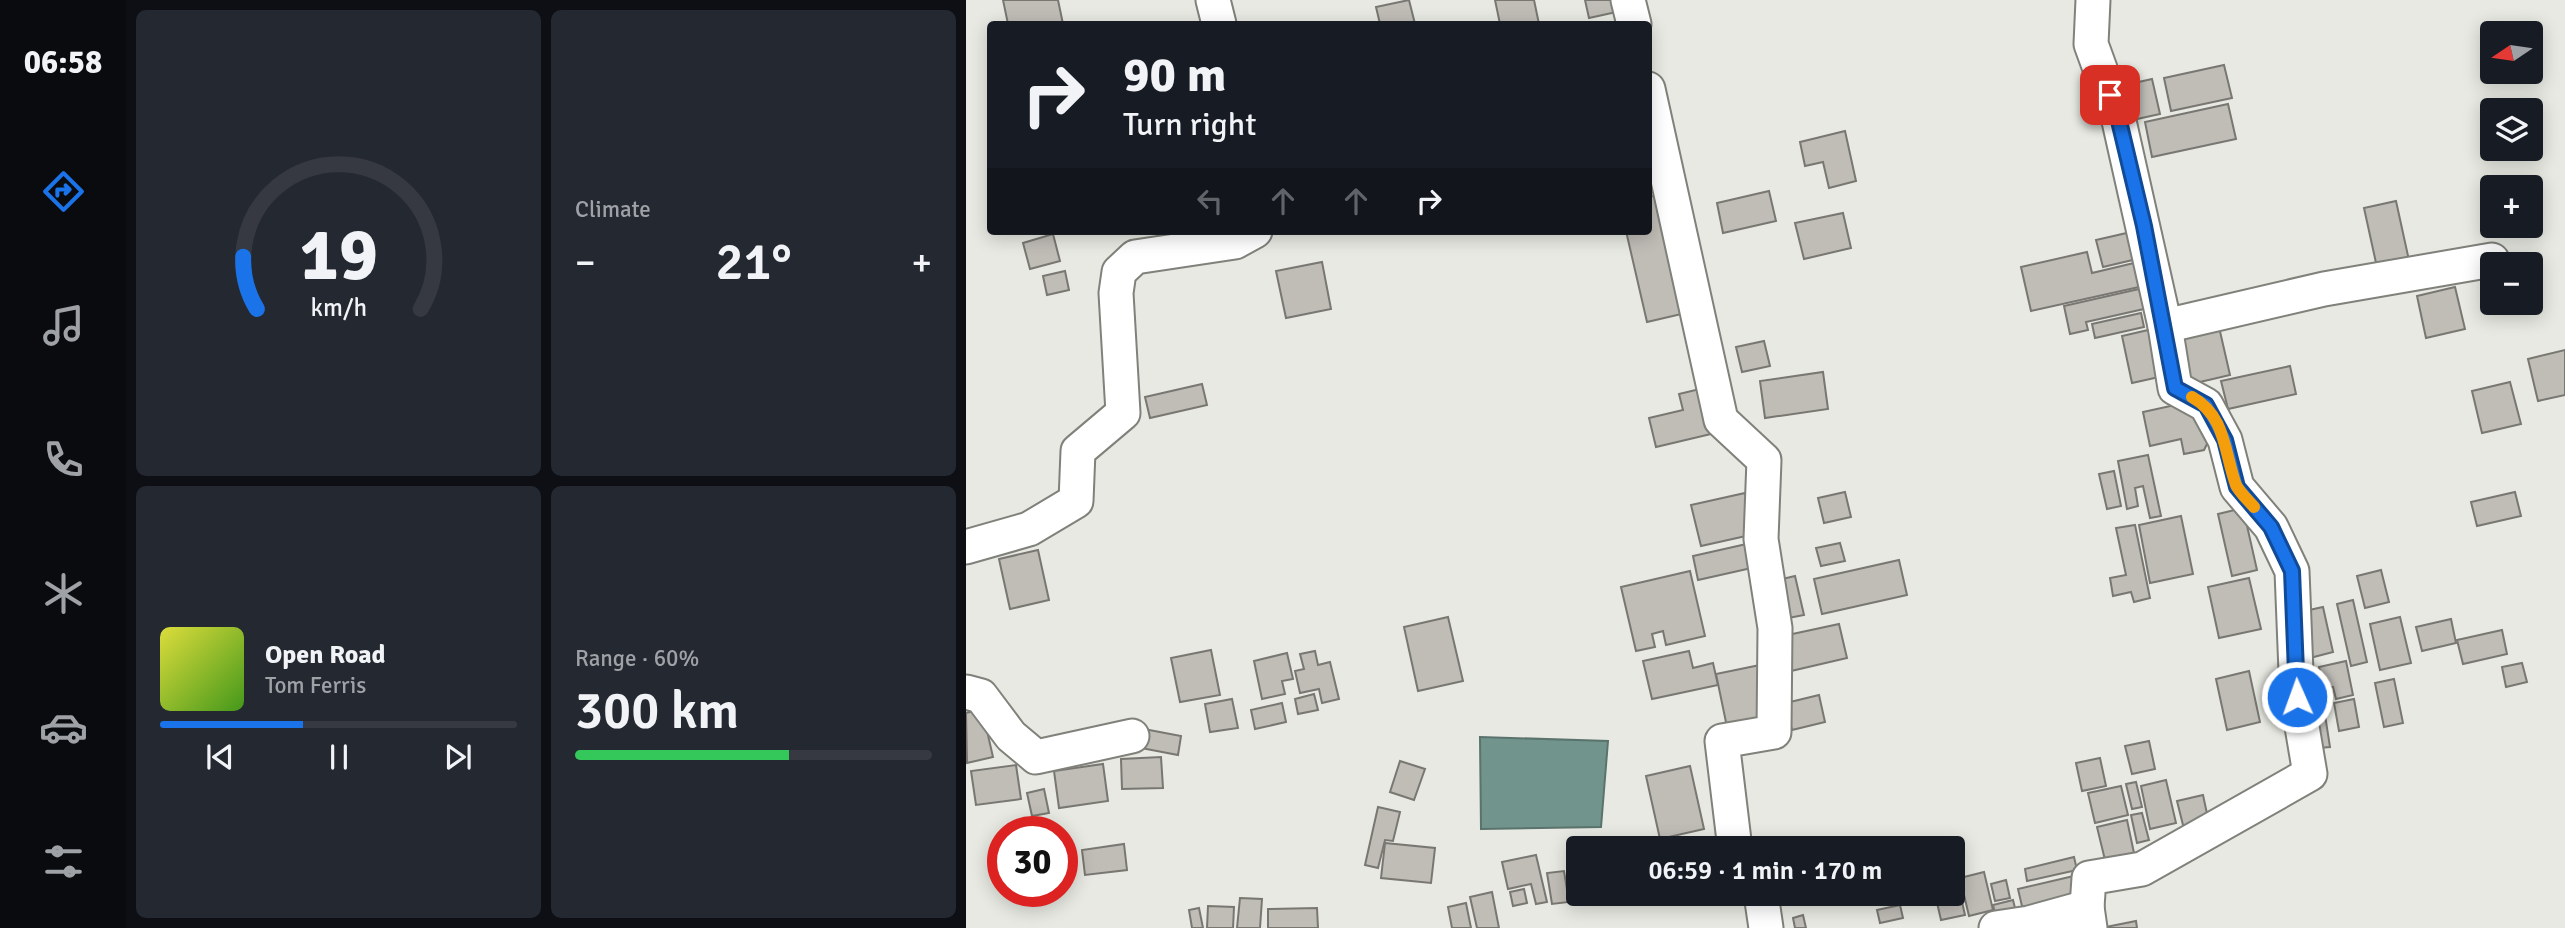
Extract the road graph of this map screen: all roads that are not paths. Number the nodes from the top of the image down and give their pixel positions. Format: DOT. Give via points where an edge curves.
graph roads {
  1 [pos="1213,0"];
  2 [pos="1628,0"];
  3 [pos="2093,0"];
  4 [pos="1218,21"];
  5 [pos="1633,21"];
  6 [pos="1652,107"];
  7 [pos="1248,235"];
  8 [pos="2480,262"];
  9 [pos="2165,326"];
  10 [pos="966,547"];
  11 [pos="966,692"];
  12 [pos="1132,736"];
  13 [pos="1733,836"];
  14 [pos="1763,906"];
  15 [pos="2088,918"];
  16 [pos="1766,928"];
  17 [pos="1996,928"];
  1 -- 4 [label="street"];
  2 -- 5 [label="street"];
  3 -- 9 [label="street" via="2091,44 2119,121"];
  6 -- 13 [label="street" via="1721,420 1764,460 1761,539 1775,628 1774,732 1722,741"];
  7 -- 10 [label="street" via="1235,242 1135,257 1119,272 1116,293 1123,413 1078,451 1076,501 1029,529"];
  8 -- 9 [label="street" via="2324,289"];
  9 -- 15 [label="street" via="2175,388 2206,405 2225,440 2237,487 2271,527 2292,571 2297,697 2311,774 2142,869 2089,878"];
  11 -- 12 [label="street" via="981,696 1012,736 1036,757"];
  14 -- 16 [label="street"];
  15 -- 17 [label="street"];
}
